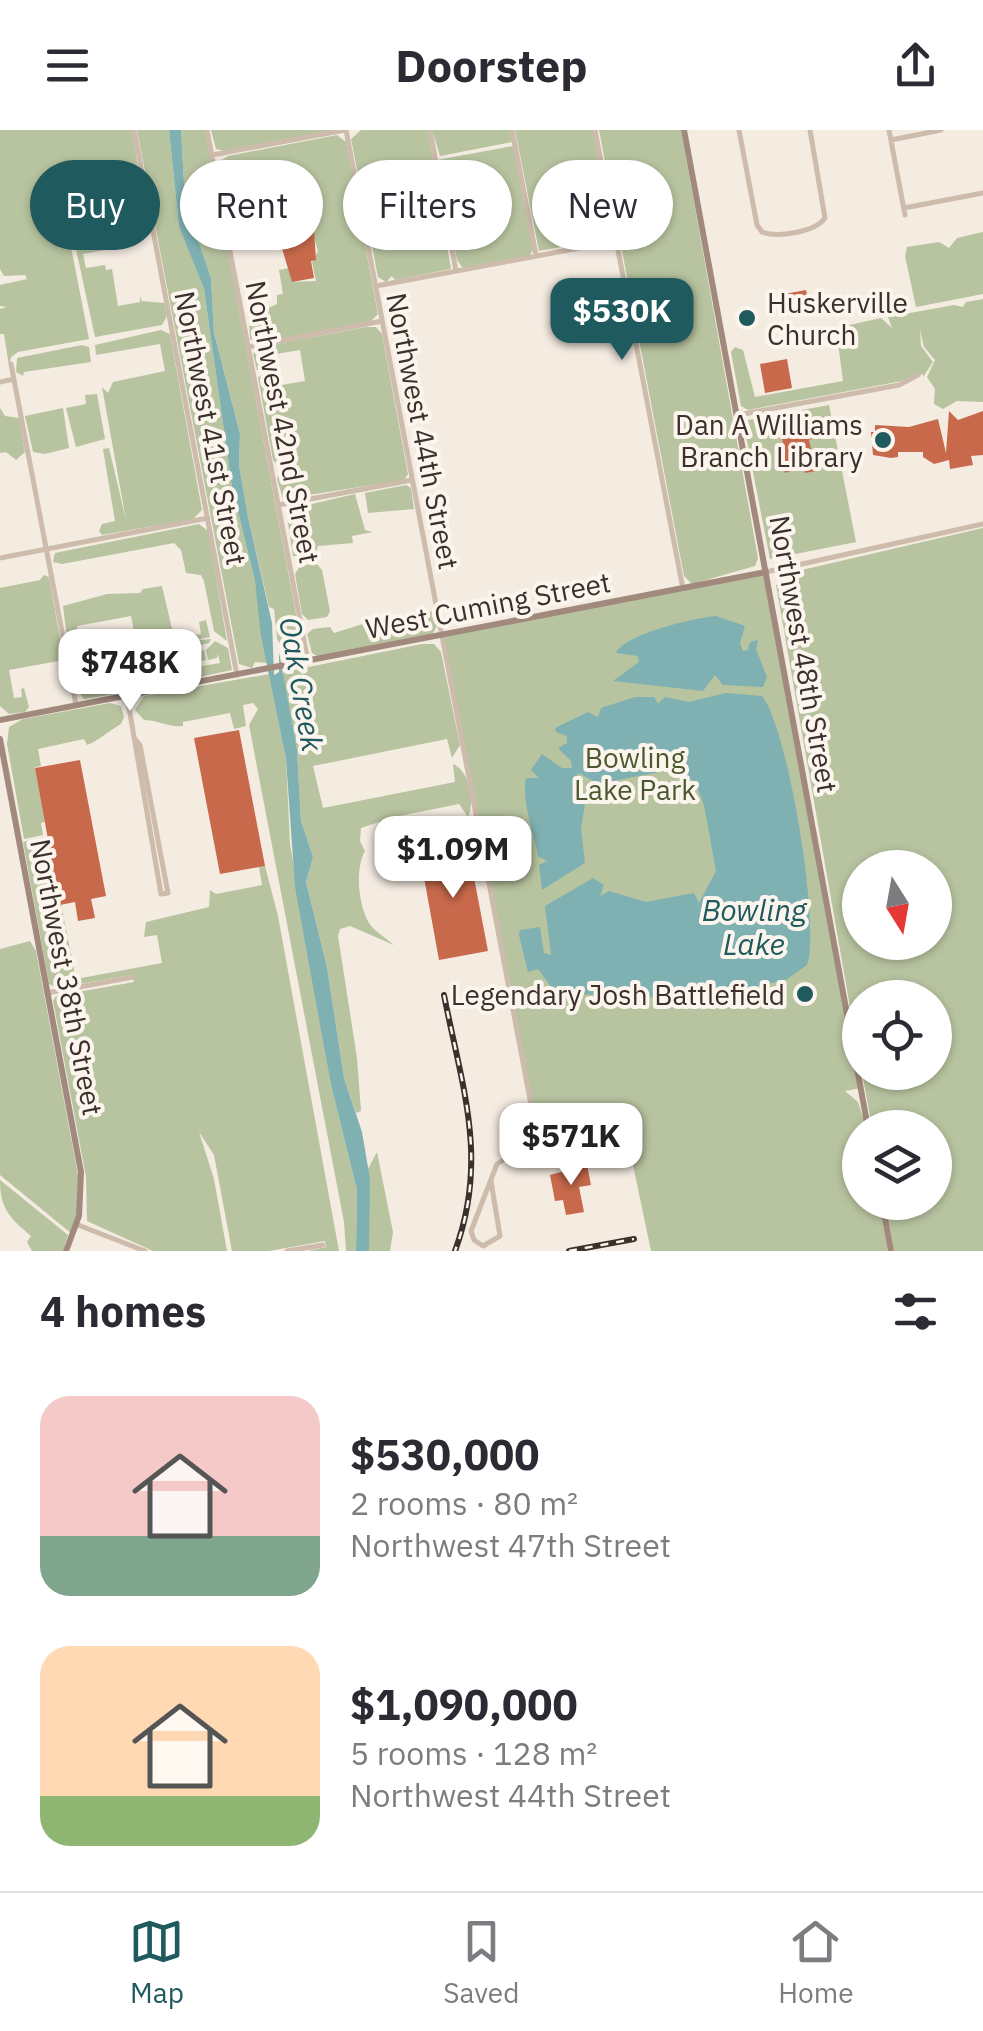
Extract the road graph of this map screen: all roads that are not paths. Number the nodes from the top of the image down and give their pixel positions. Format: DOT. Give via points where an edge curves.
graph roads {
  1 [pos="134,130"];
  2 [pos="207,130"];
  3 [pos="346,130"];
  4 [pos="430,130"];
  5 [pos="512,130"];
  6 [pos="596,130"];
  7 [pos="684,130"];
  8 [pos="739,130"];
  9 [pos="810,130"];
  10 [pos="889,130"];
  11 [pos="941,130"];
  12 [pos="891,140"];
  13 [pos="212,155"];
  14 [pos="601,160"];
  15 [pos="983,193"];
  16 [pos="566,250"];
  17 [pos="618,250"];
  18 [pos="536,256"];
  19 [pos="456,271"];
  20 [pos="376,286"];
  21 [pos="382,321"];
  22 [pos="248,347"];
  23 [pos="11,364"];
  24 [pos="918,375"];
  25 [pos="14,379"];
  26 [pos="0,382"];
  27 [pos="738,415"];
  28 [pos="412,480"];
  29 [pos="278,505"];
  30 [pos="208,518"];
  31 [pos="983,524"];
  32 [pos="46,550"];
  33 [pos="0,558"];
  34 [pos="766,572"];
  35 [pos="683,589"];
  36 [pos="442,636"];
  37 [pos="308,662"];
  38 [pos="237,675"];
  39 [pos="127,696"];
  40 [pos="76,705"];
  41 [pos="0,720"];
  42 [pos="0,738"];
  43 [pos="164,893"];
  44 [pos="133,977"];
  45 [pos="47,993"];
  46 [pos="865,1110"];
  47 [pos="552,1150"];
  48 [pos="540,1152"];
  49 [pos="490,1181"];
  50 [pos="885,1220"];
  51 [pos="78,1224"];
  52 [pos="323,1244"];
  53 [pos="66,1251"];
  54 [pos="144,1251"];
  55 [pos="287,1251"];
  56 [pos="891,1251"];
  1 -- 30 [label="street, Northwest 41st Street"];
  2 -- 13 [label="street, Northwest 42nd Street"];
  3 -- 13 [label="street"];
  3 -- 20 [label="street, Northwest 44th Street"];
  4 -- 19 [label="street"];
  5 -- 18 [label="street"];
  6 -- 14 [label="street"];
  7 -- 27 [label="main road, Northwest 48th Street"];
  8 -- 9 [label="street" via="762,232 773,235 824,222"];
  10 -- 12 [label="street"];
  11 -- 12 [label="street"];
  12 -- 15 [label="street" via="904,211"];
  13 -- 22 [label="street, Northwest 42nd Street"];
  16 -- 18 [label="street"];
  17 -- 35 [label="street"];
  18 -- 19 [label="street"];
  19 -- 20 [label="street"];
  20 -- 21 [label="street, Northwest 44th Street"];
  21 -- 22 [label="street"];
  21 -- 28 [label="street, Northwest 44th Street"];
  22 -- 29 [label="street, Northwest 42nd Street"];
  23 -- 25 [label="street"];
  24 -- 27 [label="street"];
  25 -- 26 [label="street"];
  25 -- 32 [label="street"];
  27 -- 34 [label="main road, Northwest 48th Street"];
  28 -- 29 [label="street"];
  28 -- 36 [label="street, Northwest 44th Street"];
  29 -- 37 [label="street, Northwest 42nd Street"];
  30 -- 32 [label="street"];
  30 -- 38 [label="street, Northwest 41st Street"];
  31 -- 34 [label="street, West Cuming Street"];
  32 -- 33 [label="street"];
  32 -- 40 [label="street"];
  34 -- 35 [label="main road, West Cuming Street"];
  34 -- 46 [label="main road, Northwest 48th Street"];
  35 -- 36 [label="main road, West Cuming Street"];
  36 -- 37 [label="main road, West Cuming Street"];
  36 -- 48 [label="street, Northwest 44th Street"];
  37 -- 38 [label="main road, West Cuming Street"];
  38 -- 39 [label="main road, West Cuming Street"];
  39 -- 40 [label="main road, West Cuming Street"];
  39 -- 43 [label="street"];
  40 -- 41 [label="main road, West Cuming Street"];
  42 -- 45 [label="main road, Northwest 38th Street"];
  44 -- 45 [label="street"];
  45 -- 51 [label="main road, Northwest 38th Street" via="81,1172"];
  47 -- 48 [label="street"];
  48 -- 49 [label="street" via="500,1161"];
  49 -- 49 [label="street" via="500,1236 483,1246 471,1231"];
  50 -- 56 [label="main road"];
  51 -- 53 [label="main road"];
  51 -- 54 [label="street"];
  52 -- 55 [label="street"];
}
